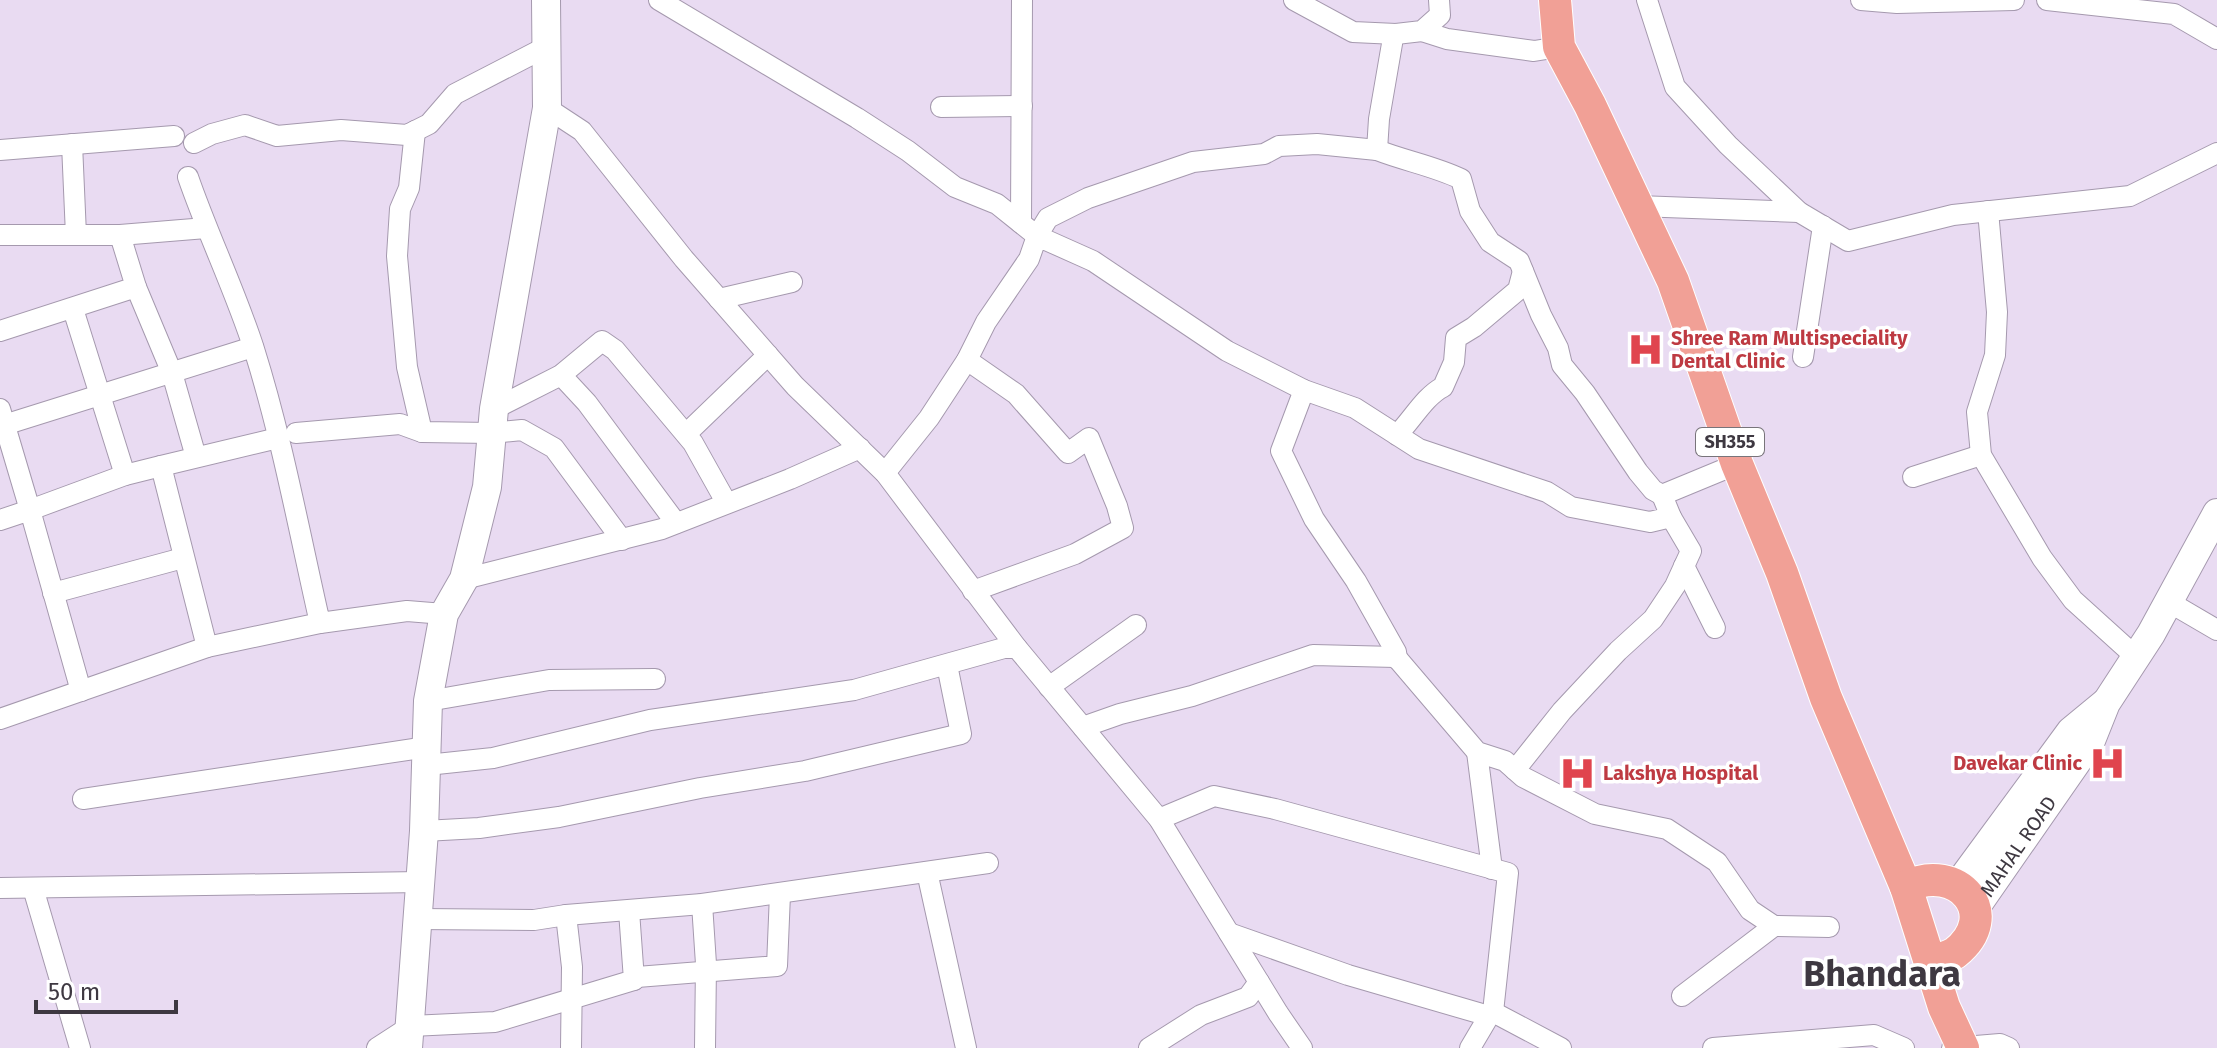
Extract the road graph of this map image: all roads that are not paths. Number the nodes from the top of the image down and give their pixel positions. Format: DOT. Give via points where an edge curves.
graph roads {
  1 [pos="546,0"];
  2 [pos="659,0"];
  3 [pos="1022,0"];
  4 [pos="1294,0"];
  5 [pos="1439,0"];
  6 [pos="1555,0"];
  7 [pos="1647,0"];
  8 [pos="1861,0"];
  9 [pos="2014,0"];
  10 [pos="2047,0"];
  11 [pos="2187,0"];
  12 [pos="2193,25"];
  13 [pos="1422,31"];
  14 [pos="1396,34"];
  15 [pos="2217,39"];
  16 [pos="546,47"];
  17 [pos="1559,47"];
  18 [pos="1022,106"];
  19 [pos="941,107"];
  20 [pos="547,108"];
  21 [pos="415,131"];
  22 [pos="72,144"];
  23 [pos="0,150"];
  24 [pos="1377,150"];
  25 [pos="2217,153"];
  26 [pos="188,177"];
  27 [pos="1638,206"];
  28 [pos="1988,211"];
  29 [pos="1799,212"];
  30 [pos="1823,226"];
  31 [pos="206,228"];
  32 [pos="1029,229"];
  33 [pos="0,235"];
  34 [pos="76,235"];
  35 [pos="120,235"];
  36 [pos="1523,271"];
  37 [pos="792,282"];
  38 [pos="136,287"];
  39 [pos="719,299"];
  40 [pos="73,309"];
  41 [pos="0,331"];
  42 [pos="253,347"];
  43 [pos="768,355"];
  44 [pos="1803,357"];
  45 [pos="967,360"];
  46 [pos="172,373"];
  47 [pos="561,375"];
  48 [pos="1304,390"];
  49 [pos="98,397"];
  50 [pos="2,417"];
  51 [pos="492,421"];
  52 [pos="422,432"];
  53 [pos="686,434"];
  54 [pos="1397,435"];
  55 [pos="287,436"];
  56 [pos="860,448"];
  57 [pos="1981,455"];
  58 [pos="196,457"];
  59 [pos="1737,464"];
  60 [pos="161,466"];
  61 [pos="885,473"];
  62 [pos="125,475"];
  63 [pos="1913,477"];
  64 [pos="1662,495"];
  65 [pos="726,502"];
  66 [pos="30,510"];
  67 [pos="2217,513"];
  68 [pos="1671,517"];
  69 [pos="0,520"];
  70 [pos="676,523"];
  71 [pos="622,540"];
  72 [pos="183,558"];
  73 [pos="1684,566"];
  74 [pos="464,579"];
  75 [pos="973,591"];
  76 [pos="53,593"];
  77 [pos="2169,602"];
  78 [pos="444,614"];
  79 [pos="320,623"];
  80 [pos="1136,625"];
  81 [pos="1715,628"];
  82 [pos="2217,630"];
  83 [pos="207,647"];
  84 [pos="1017,648"];
  85 [pos="2136,657"];
  86 [pos="1397,659"];
  87 [pos="947,665"];
  88 [pos="655,679"];
  89 [pos="1049,687"];
  90 [pos="81,691"];
  91 [pos="428,701"];
  92 [pos="0,719"];
  93 [pos="1083,727"];
  94 [pos="1477,752"];
  95 [pos="427,756"];
  96 [pos="1515,770"];
  97 [pos="83,799"];
  98 [pos="1159,819"];
  99 [pos="424,831"];
  100 [pos="988,863"];
  101 [pos="1492,869"];
  102 [pos="927,872"];
  103 [pos="421,882"];
  104 [pos="1906,887"];
  105 [pos="0,888"];
  106 [pos="33,888"];
  107 [pos="780,894"];
  108 [pos="1966,896"];
  109 [pos="702,904"];
  110 [pos="629,911"];
  111 [pos="566,915"];
  112 [pos="418,919"];
  113 [pos="1774,926"];
  114 [pos="1829,927"];
  115 [pos="1229,933"];
  116 [pos="1931,962"];
  117 [pos="706,971"];
  118 [pos="634,980"];
  119 [pos="1259,982"];
  120 [pos="1682,996"];
  121 [pos="570,997"];
  122 [pos="1491,1014"];
  123 [pos="410,1037"];
  124 [pos="80,1048"];
  125 [pos="377,1048"];
  126 [pos="571,1048"];
  127 [pos="705,1048"];
  128 [pos="966,1048"];
  129 [pos="1149,1048"];
  130 [pos="1302,1048"];
  131 [pos="1470,1048"];
  132 [pos="1561,1048"];
  133 [pos="1713,1048"];
  134 [pos="1904,1048"];
  135 [pos="1959,1048"];
  136 [pos="2009,1048"];
  1 -- 16 [label="street"];
  2 -- 32 [label="street" via="870,126 955,187 997,204"];
  3 -- 18 [label="street"];
  4 -- 14 [label="street" via="1353,32"];
  5 -- 13 [label="street" via="1440,15"];
  6 -- 17 [label="main road, SH355"];
  7 -- 29 [label="street" via="1675,87"];
  8 -- 9 [label="street"];
  10 -- 12 [label="street" via="2174,14"];
  11 -- 12 [label="street"];
  12 -- 15 [label="street"];
  13 -- 14 [label="street"];
  13 -- 17 [label="street" via="1534,51"];
  14 -- 24 [label="street"];
  16 -- 20 [label="street"];
  16 -- 21 [label="street" via="455,94 429,124"];
  17 -- 27 [label="main road, SH355"];
  18 -- 19 [label="street"];
  18 -- 32 [label="street"];
  20 -- 39 [label="street" via="582,131"];
  20 -- 51 [label="street"];
  21 -- 22 [label="street" via="277,136 245,125 184,140"];
  21 -- 52 [label="street" via="397,256 407,367"];
  22 -- 23 [label="street"];
  22 -- 34 [label="street"];
  24 -- 32 [label="street" via="1279,146 1264,154 1193,162 1088,198"];
  24 -- 36 [label="street" via="1461,179 1470,211 1490,242 1519,261"];
  25 -- 28 [label="street" via="2130,196"];
  26 -- 31 [label="street"];
  27 -- 29 [label="street"];
  27 -- 59 [label="main road, SH355" via="1673,281"];
  28 -- 30 [label="street" via="1848,241"];
  28 -- 57 [label="street" via="1997,312 1995,355 1977,412"];
  29 -- 30 [label="street"];
  30 -- 44 [label="street"];
  31 -- 35 [label="street"];
  31 -- 42 [label="street"];
  32 -- 45 [label="street" via="1029,259"];
  32 -- 48 [label="street" via="1093,261 1227,351"];
  33 -- 34 [label="street"];
  34 -- 35 [label="street"];
  35 -- 38 [label="street"];
  36 -- 54 [label="street" via="1518,290 1456,338 1454,362 1443,387"];
  36 -- 64 [label="street" via="1562,365 1638,472"];
  37 -- 39 [label="street"];
  38 -- 40 [label="street"];
  38 -- 46 [label="street"];
  39 -- 43 [label="street"];
  40 -- 41 [label="street"];
  40 -- 49 [label="street"];
  42 -- 46 [label="street"];
  42 -- 55 [label="street"];
  43 -- 53 [label="street"];
  43 -- 56 [label="street"];
  45 -- 61 [label="street"];
  45 -- 75 [label="street" via="1016,394 1068,453 1089,438 1123,528 1075,554"];
  46 -- 49 [label="street"];
  46 -- 58 [label="street"];
  47 -- 51 [label="street"];
  47 -- 53 [label="street" via="602,341"];
  47 -- 70 [label="street"];
  48 -- 54 [label="street" via="1355,408"];
  48 -- 86 [label="street" via="1281,451 1314,519 1356,581"];
  49 -- 50 [label="street"];
  49 -- 62 [label="street"];
  50 -- 66 [label="street"];
  51 -- 52 [label="street"];
  51 -- 71 [label="street" via="554,448"];
  51 -- 74 [label="street" via="487,487"];
  52 -- 55 [label="street" via="400,424"];
  53 -- 65 [label="street"];
  54 -- 68 [label="street" via="1419,449 1547,492 1571,507 1650,522"];
  55 -- 58 [label="street"];
  55 -- 79 [label="street"];
  56 -- 61 [label="street"];
  56 -- 65 [label="street"];
  57 -- 63 [label="street"];
  57 -- 85 [label="street" via="2073,600"];
  58 -- 60 [label="street"];
  59 -- 64 [label="street"];
  59 -- 104 [label="main road, SH355" via="1826,698"];
  60 -- 62 [label="street"];
  60 -- 72 [label="street"];
  61 -- 75 [label="street"];
  62 -- 66 [label="street"];
  64 -- 68 [label="street"];
  65 -- 70 [label="street"];
  66 -- 69 [label="street"];
  66 -- 76 [label="street"];
  67 -- 77 [label="street, MAHAL ROAD"];
  68 -- 73 [label="street" via="1691,551"];
  70 -- 71 [label="street"];
  71 -- 74 [label="street"];
  72 -- 76 [label="street"];
  72 -- 83 [label="street"];
  73 -- 81 [label="street"];
  73 -- 96 [label="street" via="1653,619 1562,711"];
  74 -- 78 [label="street"];
  75 -- 84 [label="street"];
  76 -- 90 [label="street"];
  77 -- 82 [label="street"];
  77 -- 85 [label="street, MAHAL ROAD"];
  78 -- 79 [label="street" via="407,611"];
  78 -- 91 [label="street"];
  79 -- 83 [label="street"];
  80 -- 89 [label="street"];
  83 -- 90 [label="street"];
  84 -- 87 [label="street"];
  84 -- 89 [label="street"];
  85 -- 108 [label="street, MAHAL ROAD" via="2106,703 2071,731"];
  86 -- 93 [label="street" via="1313,655"];
  86 -- 94 [label="street"];
  87 -- 95 [label="street" via="854,690 650,720 493,758"];
  87 -- 99 [label="street" via="961,734 805,771 559,817"];
  88 -- 91 [label="street" via="549,680"];
  89 -- 93 [label="street"];
  90 -- 92 [label="street"];
  91 -- 95 [label="street"];
  93 -- 98 [label="street"];
  94 -- 96 [label="street"];
  94 -- 101 [label="street"];
  95 -- 97 [label="street"];
  95 -- 99 [label="street"];
  96 -- 113 [label="street" via="1595,814 1667,829 1697,847 1717,862 1750,910"];
  98 -- 101 [label="street" via="1214,796"];
  98 -- 115 [label="street"];
  99 -- 103 [label="street"];
  100 -- 102 [label="street"];
  101 -- 122 [label="street" via="1508,873"];
  102 -- 107 [label="street"];
  102 -- 128 [label="street"];
  103 -- 106 [label="street"];
  103 -- 112 [label="street"];
  104 -- 108 [label="main road" via="1933,880"];
  104 -- 116 [label="main road, SH355"];
  105 -- 106 [label="street"];
  106 -- 124 [label="street"];
  107 -- 109 [label="street"];
  107 -- 117 [label="street" via="777,966"];
  108 -- 116 [label="main road" via="1974,926 1955,953"];
  109 -- 110 [label="street"];
  109 -- 117 [label="street"];
  110 -- 111 [label="street"];
  110 -- 118 [label="street"];
  111 -- 112 [label="street" via="534,920"];
  111 -- 121 [label="street"];
  112 -- 123 [label="street"];
  113 -- 114 [label="street"];
  113 -- 120 [label="street"];
  115 -- 119 [label="street"];
  115 -- 122 [label="street" via="1348,975"];
  116 -- 135 [label="main road, SH355"];
  117 -- 118 [label="street"];
  117 -- 127 [label="street"];
  118 -- 121 [label="street"];
  119 -- 129 [label="street" via="1248,997 1201,1015"];
  119 -- 130 [label="street"];
  121 -- 123 [label="street" via="495,1022"];
  121 -- 126 [label="street"];
  122 -- 131 [label="street"];
  122 -- 132 [label="street"];
  123 -- 125 [label="street"];
  133 -- 134 [label="street" via="1874,1035"];
  135 -- 136 [label="street"];
}
